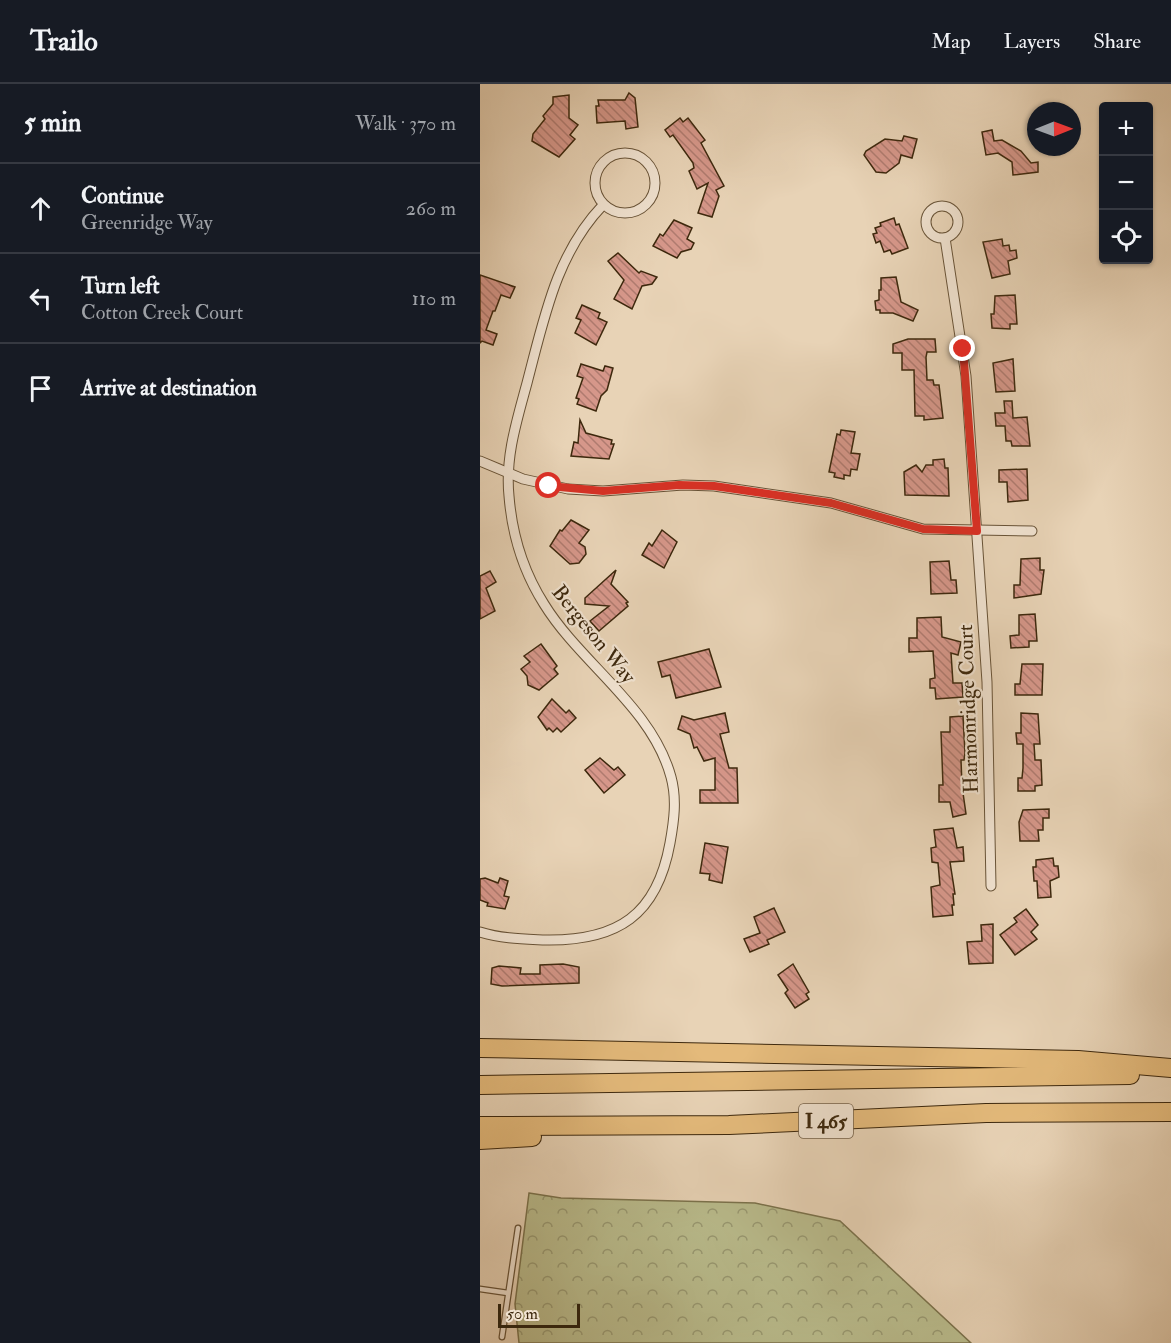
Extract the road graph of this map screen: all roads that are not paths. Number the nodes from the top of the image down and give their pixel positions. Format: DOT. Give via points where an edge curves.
graph roads {
  1 [pos="603,205"];
  2 [pos="945,238"];
  3 [pos="480,461"];
  4 [pos="509,474"];
  5 [pos="977,531"];
  6 [pos="1032,531"];
  7 [pos="991,886"];
  8 [pos="480,932"];
  9 [pos="480,1048"];
  10 [pos="1171,1068"];
  11 [pos="1171,1074"];
  12 [pos="480,1085"];
  13 [pos="1171,1112"];
  14 [pos="729,1125"];
  15 [pos="480,1126"];
  16 [pos="480,1140"];
  17 [pos="518,1228"];
  18 [pos="480,1289"];
  19 [pos="508,1293"];
  20 [pos="502,1337"];
  1 -- 1 [label="street" via="624,214 646,206 655,184 653,171 645,160 623,153 604,161 594,181"];
  1 -- 4 [label="street, Bergeson Way" via="574,242 554,284 514,431"];
  2 -- 5 [label="street, Harmonridge Court" via="964,359"];
  3 -- 4 [label="street"];
  4 -- 5 [label="street" via="549,486 590,491 714,486 831,503 923,529"];
  4 -- 8 [label="street, Bergeson Way" via="514,532 532,583 554,620 653,735 674,789 674,821 666,866 651,899 616,929 579,940 512,938"];
  5 -- 6 [label="street"];
  5 -- 7 [label="street, Harmonridge Court" via="987,682"];
  9 -- 10 [label="highway" via="1078,1060"];
  11 -- 12 [label="highway, I 465"];
  13 -- 14 [label="highway, I 465" via="986,1113"];
  14 -- 15 [label="highway, I 465"];
  14 -- 16 [label="highway"];
  17 -- 19 [label="lane"];
  18 -- 19 [label="lane"];
  19 -- 20 [label="lane"];
}
